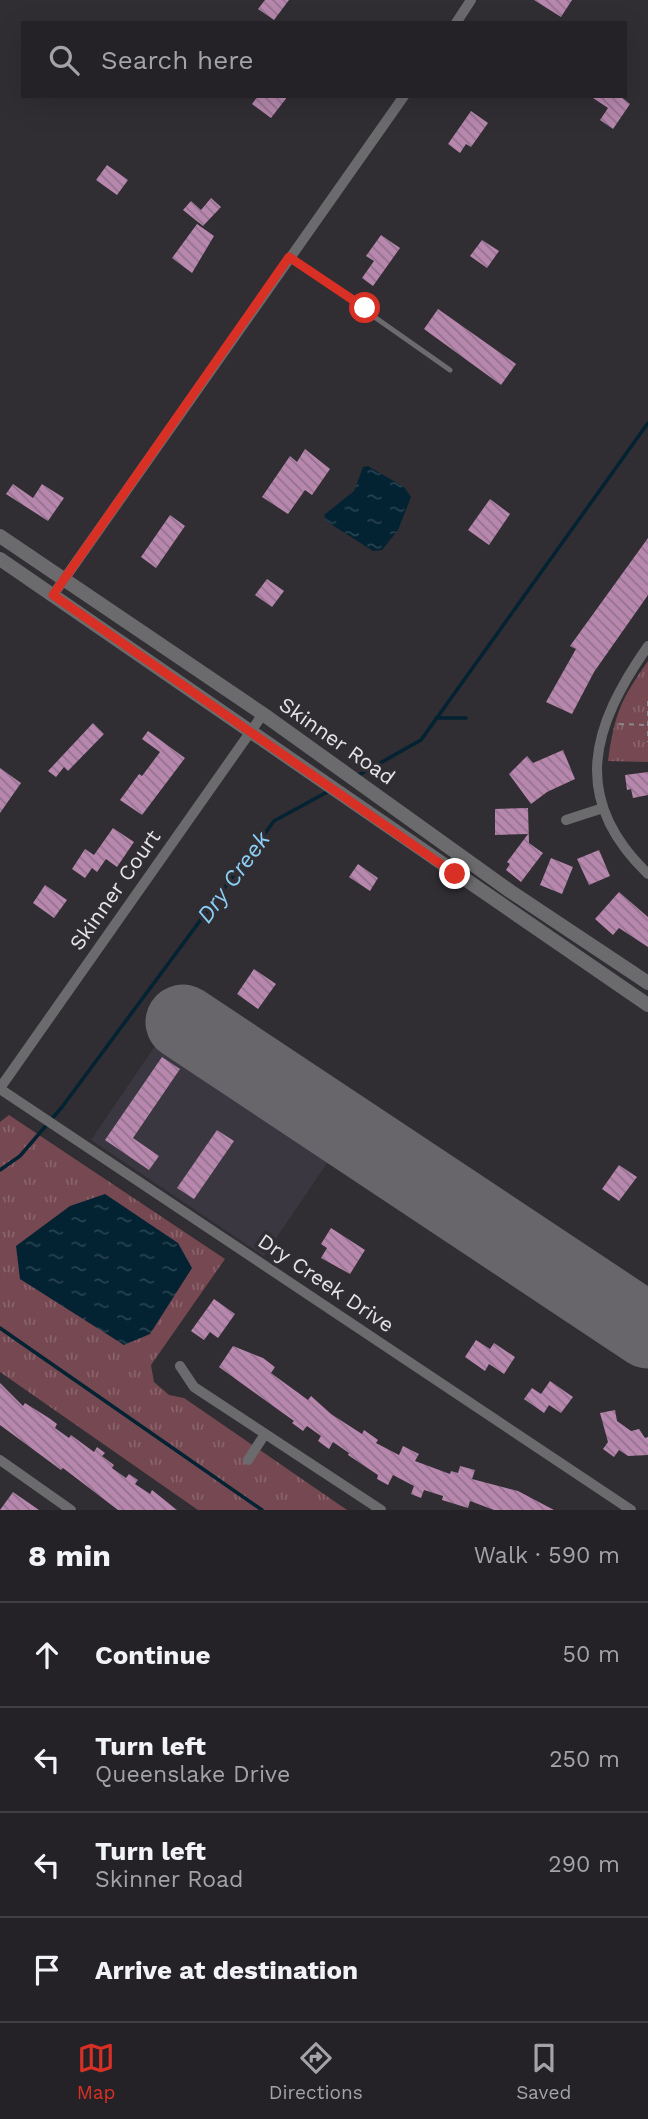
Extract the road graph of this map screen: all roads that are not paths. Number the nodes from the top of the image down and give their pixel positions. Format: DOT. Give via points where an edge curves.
graph roads {
  1 [pos="471,0"];
  2 [pos="457,21"];
  3 [pos="403,98"];
  4 [pos="289,257"];
  5 [pos="450,370"];
  6 [pos="0,536"];
  7 [pos="0,559"];
  8 [pos="64,580"];
  9 [pos="53,595"];
  10 [pos="648,646"];
  11 [pos="263,715"];
  12 [pos="250,731"];
  13 [pos="603,808"];
  14 [pos="566,820"];
  15 [pos="648,874"];
  16 [pos="648,983"];
  17 [pos="648,1005"];
  18 [pos="0,1088"];
  19 [pos="180,1366"];
  20 [pos="265,1434"];
  21 [pos="248,1460"];
  22 [pos="1,1464"];
  23 [pos="71,1510"];
  24 [pos="381,1510"];
  25 [pos="631,1510"];
  1 -- 2 [label="street"];
  3 -- 4 [label="street"];
  4 -- 5 [label="lane"];
  4 -- 8 [label="street"];
  6 -- 8 [label="street, Skinner Road"];
  7 -- 9 [label="street, Skinner Road"];
  8 -- 9 [label="street"];
  8 -- 11 [label="street, Skinner Road"];
  9 -- 12 [label="street, Skinner Road"];
  10 -- 13 [label="street" via="624,681 604,724 598,769"];
  11 -- 12 [label="street, Skinner Court"];
  11 -- 16 [label="street, Skinner Road"];
  12 -- 17 [label="street, Skinner Road"];
  12 -- 18 [label="street, Skinner Court"];
  13 -- 14 [label="street"];
  13 -- 15 [label="street" via="628,854"];
  18 -- 25 [label="street, Dry Creek Drive"];
  19 -- 20 [label="street" via="194,1387"];
  20 -- 21 [label="street"];
  20 -- 24 [label="street"];
  22 -- 23 [label="street"];
}
